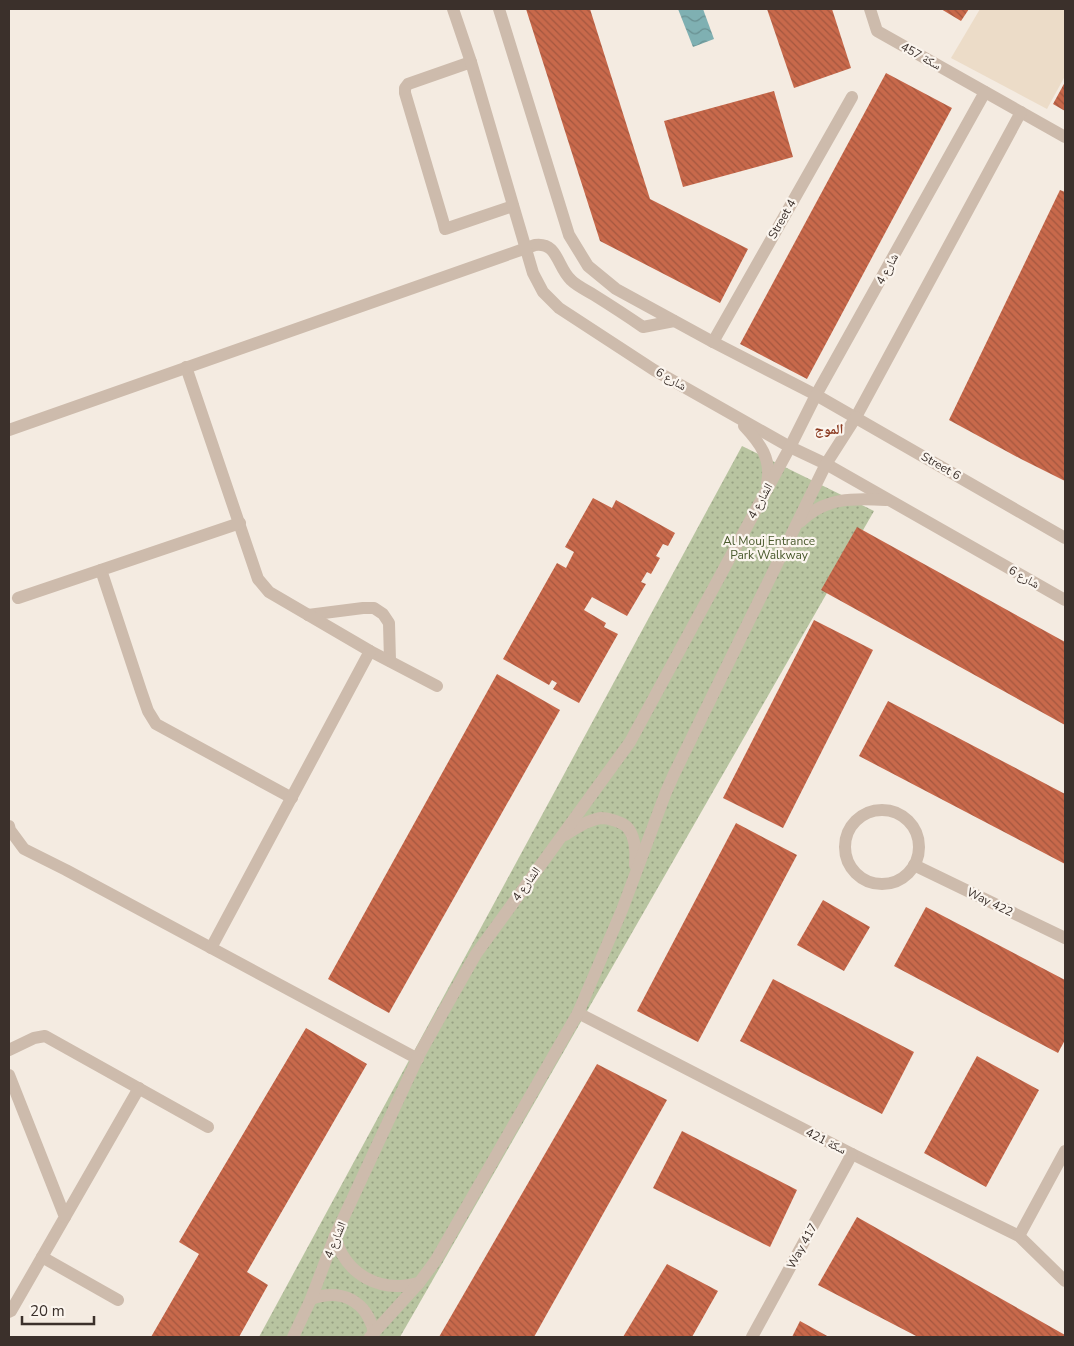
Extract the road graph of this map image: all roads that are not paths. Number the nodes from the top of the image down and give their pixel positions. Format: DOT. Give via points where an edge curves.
graph roads {
  1 [pos="453,9"];
  2 [pos="498,9"];
  3 [pos="870,9"];
  4 [pos="471,62"];
  5 [pos="986,92"];
  6 [pos="852,97"];
  7 [pos="1021,112"];
  8 [pos="1065,137"];
  9 [pos="513,206"];
  10 [pos="526,249"];
  11 [pos="674,321"];
  12 [pos="713,342"];
  13 [pos="186,368"];
  14 [pos="816,395"];
  15 [pos="733,415"];
  16 [pos="856,417"];
  17 [pos="9,430"];
  18 [pos="790,447"];
  19 [pos="826,464"];
  20 [pos="766,489"];
  21 [pos="888,500"];
  22 [pos="240,524"];
  23 [pos="795,527"];
  24 [pos="1065,538"];
  25 [pos="101,570"];
  26 [pos="18,598"];
  27 [pos="1065,600"];
  28 [pos="308,615"];
  29 [pos="370,651"];
  30 [pos="390,661"];
  31 [pos="437,686"];
  32 [pos="292,798"];
  33 [pos="9,826"];
  34 [pos="560,838"];
  35 [pos="13,842"];
  36 [pos="914,865"];
  37 [pos="636,873"];
  38 [pos="1065,938"];
  39 [pos="211,948"];
  40 [pos="578,1013"];
  41 [pos="9,1050"];
  42 [pos="418,1059"];
  43 [pos="9,1075"];
  44 [pos="139,1088"];
  45 [pos="208,1127"];
  46 [pos="1065,1151"];
  47 [pos="852,1154"];
  48 [pos="65,1217"];
  49 [pos="335,1236"];
  50 [pos="1019,1236"];
  51 [pos="42,1257"];
  52 [pos="1065,1281"];
  53 [pos="420,1282"];
  54 [pos="312,1299"];
  55 [pos="118,1300"];
  56 [pos="9,1312"];
  57 [pos="372,1335"];
  58 [pos="293,1337"];
  59 [pos="752,1337"];
  1 -- 4 [label="street, شارع 6"];
  2 -- 11 [label="street" via="569,235 588,266 616,289"];
  3 -- 5 [label="street, سكة 457" via="877,31"];
  4 -- 9 [label="street, شارع 6"];
  4 -- 9 [label="street" via="408,84 405,88 445,229"];
  5 -- 7 [label="street, سكة 457"];
  5 -- 14 [label="street, شارع 4"];
  6 -- 12 [label="street, Street 4"];
  7 -- 8 [label="street, سكة 457"];
  7 -- 16 [label="street"];
  9 -- 10 [label="street, شارع 6"];
  10 -- 11 [label="street" via="540,244 546,246 553,251 570,279 643,327"];
  10 -- 13 [label="street"];
  10 -- 15 [label="street, شارع 6" via="533,273 559,308 654,370"];
  11 -- 12 [label="street"];
  12 -- 14 [label="street"];
  13 -- 17 [label="street"];
  13 -- 22 [label="street"];
  14 -- 16 [label="street, Street 6"];
  14 -- 18 [label="street, شارع 4"];
  15 -- 18 [label="street, شارع 6"];
  15 -- 20 [label="street" via="756,438 762,449 769,465"];
  16 -- 19 [label="street"];
  16 -- 24 [label="street, Street 6"];
  18 -- 19 [label="street, شارع 6"];
  18 -- 20 [label="street, الشارع 4"];
  19 -- 21 [label="street, شارع 6"];
  19 -- 23 [label="street"];
  20 -- 34 [label="street, الشارع 4" via="630,742"];
  21 -- 23 [label="street" via="858,498 829,503 809,513"];
  21 -- 27 [label="street, شارع 6"];
  22 -- 25 [label="street"];
  22 -- 28 [label="street" via="258,579 269,592"];
  23 -- 37 [label="street" via="674,774"];
  25 -- 26 [label="street"];
  25 -- 32 [label="street" via="148,711 156,724"];
  28 -- 29 [label="street"];
  28 -- 30 [label="street" via="374,608 389,623"];
  29 -- 30 [label="street"];
  29 -- 32 [label="street"];
  30 -- 31 [label="street"];
  32 -- 39 [label="street"];
  33 -- 35 [label="street"];
  34 -- 37 [label="street" via="592,820 615,821 626,827 632,837 636,849"];
  34 -- 42 [label="street, الشارع 4" via="476,954"];
  35 -- 39 [label="street"];
  36 -- 36 [label="street" via="918,841 911,825 898,813 874,810 854,822 847,832 846,856 851,867 871,882 884,884 896,881"];
  36 -- 38 [label="street, Way 422"];
  37 -- 40 [label="street"];
  39 -- 42 [label="street"];
  40 -- 47 [label="street, سكة 421"];
  40 -- 53 [label="street" via="436,1260"];
  41 -- 44 [label="street" via="45,1036"];
  42 -- 49 [label="street, الشارع 4"];
  43 -- 48 [label="street"];
  44 -- 45 [label="street"];
  44 -- 48 [label="street"];
  46 -- 50 [label="street"];
  47 -- 50 [label="street, سكة 421"];
  47 -- 59 [label="street, Way 417"];
  48 -- 51 [label="street"];
  49 -- 53 [label="street" via="341,1253 366,1279 392,1286"];
  49 -- 54 [label="street, الشارع 4"];
  50 -- 52 [label="street, سكة 421"];
  51 -- 55 [label="street"];
  51 -- 56 [label="street"];
  53 -- 57 [label="street"];
  54 -- 57 [label="street" via="332,1294 351,1300 367,1313 372,1322"];
  54 -- 58 [label="street, الشارع 4"];
}
